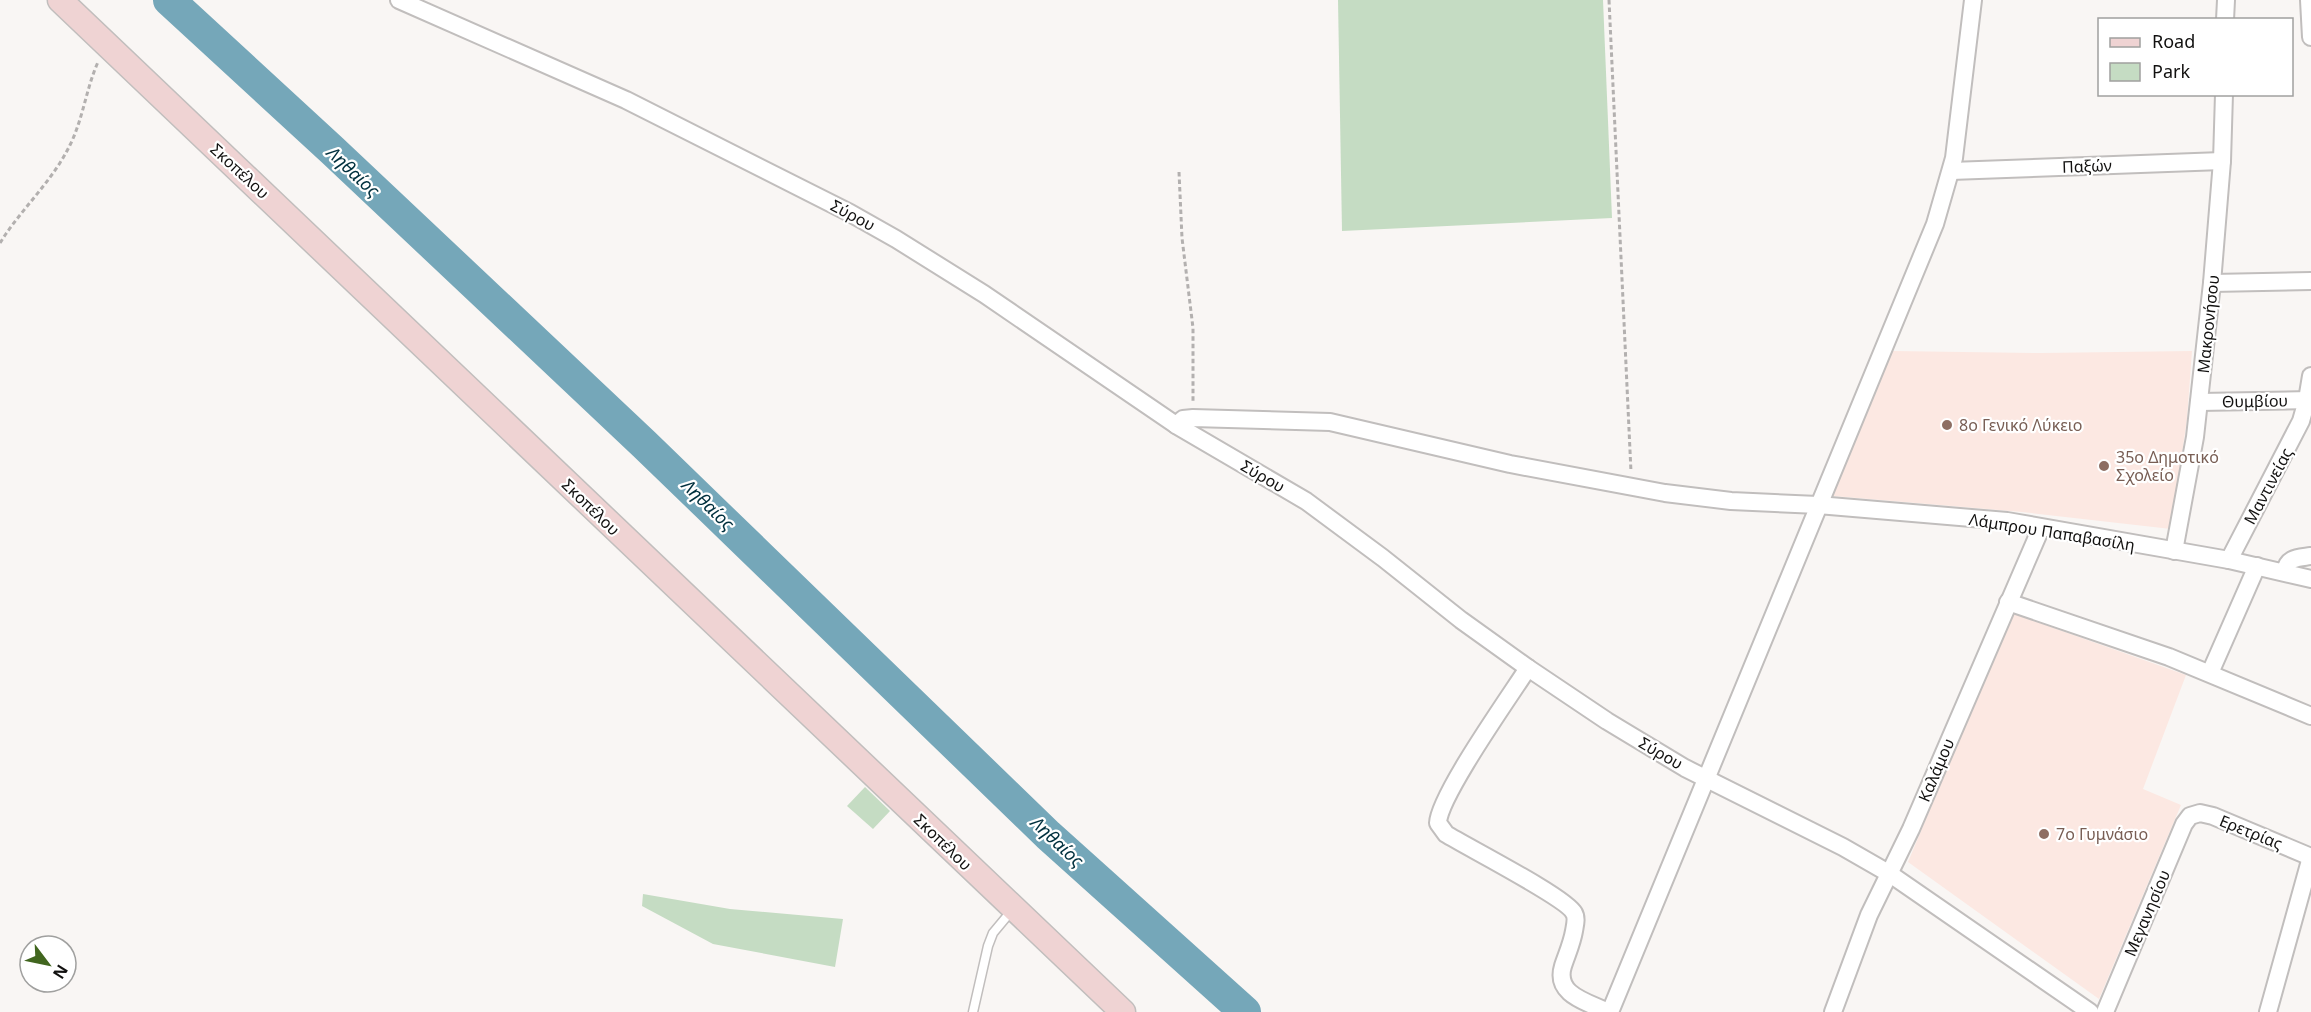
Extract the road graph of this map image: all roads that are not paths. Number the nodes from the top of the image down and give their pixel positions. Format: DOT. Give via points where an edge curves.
graph roads {
  1 [pos="60,0"];
  2 [pos="399,0"];
  3 [pos="1973,0"];
  4 [pos="2226,0"];
  5 [pos="2309,0"];
  6 [pos="2225,18"];
  7 [pos="2311,37"];
  8 [pos="2224,96"];
  9 [pos="2222,161"];
  10 [pos="1951,171"];
  11 [pos="2311,281"];
  12 [pos="2212,283"];
  13 [pos="2311,376"];
  14 [pos="2309,400"];
  15 [pos="2199,402"];
  16 [pos="1176,425"];
  17 [pos="1818,505"];
  18 [pos="2040,528"];
  19 [pos="2174,551"];
  20 [pos="2311,556"];
  21 [pos="2229,560"];
  22 [pos="2257,566"];
  23 [pos="2284,572"];
  24 [pos="2311,579"];
  25 [pos="2008,602"];
  26 [pos="1528,668"];
  27 [pos="2210,673"];
  28 [pos="2311,716"];
  29 [pos="1705,778"];
  30 [pos="2190,816"];
  31 [pos="2311,857"];
  32 [pos="1890,874"];
  33 [pos="1014,908"];
  34 [pos="973,1012"];
  35 [pos="1123,1012"];
  36 [pos="1609,1012"];
  37 [pos="1833,1012"];
  38 [pos="2090,1012"];
  39 [pos="2105,1012"];
  40 [pos="2268,1012"];
  1 -- 33 [label="main road, Σκοπέλου"];
  2 -- 16 [label="street, Σύρου" via="626,100 850,213 974,288"];
  3 -- 10 [label="street"];
  4 -- 6 [label="street"];
  5 -- 7 [label="street"];
  8 -- 9 [label="street, Μακρονήσου"];
  9 -- 10 [label="street, Παξών"];
  9 -- 12 [label="street, Μακρονήσου"];
  10 -- 17 [label="street" via="1935,224"];
  11 -- 12 [label="street"];
  12 -- 15 [label="street, Μακρονήσου"];
  13 -- 14 [label="street, Μαντινείας"];
  14 -- 15 [label="street, Θυμβίου"];
  14 -- 21 [label="street, Μαντινείας"];
  15 -- 19 [label="street, Μακρονήσου"];
  16 -- 17 [label="street, Λάμπρου Παπαβασίλη" via="1193,418 1330,422 1510,464 1632,487 1699,498"];
  16 -- 26 [label="street, Σύρου" via="1306,501"];
  17 -- 18 [label="street, Λάμπρου Παπαβασίλη" via="1995,520"];
  17 -- 29 [label="street"];
  18 -- 19 [label="street, Λάμπρου Παπαβασίλη"];
  18 -- 25 [label="street, Καλάμου"];
  19 -- 21 [label="street, Λάμπρου Παπαβασίλη"];
  20 -- 23 [label="street" via="2292,559"];
  21 -- 22 [label="street, Λάμπρου Παπαβασίλη"];
  22 -- 23 [label="street, Λάμπρου Παπαβασίλη"];
  22 -- 27 [label="street"];
  23 -- 24 [label="street, Λάμπρου Παπαβασίλη"];
  25 -- 27 [label="street"];
  25 -- 32 [label="street, Καλάμου"];
  26 -- 29 [label="street, Σύρου" via="1639,741"];
  26 -- 36 [label="street" via="1464,768 1438,823 1446,834 1574,912 1574,934 1561,972 1562,983 1573,996"];
  27 -- 28 [label="street"];
  29 -- 32 [label="street, Σύρου" via="1843,846"];
  29 -- 36 [label="street"];
  30 -- 31 [label="street, Ερετρίας" via="2212,816"];
  30 -- 39 [label="street, Μεγανησίου"];
  31 -- 40 [label="street"];
  32 -- 37 [label="street, Καλάμου" via="1869,915"];
  32 -- 38 [label="street, Σύρου"];
  33 -- 34 [label="lane" via="993,933"];
  33 -- 35 [label="main road, Σκοπέλου"];
}
